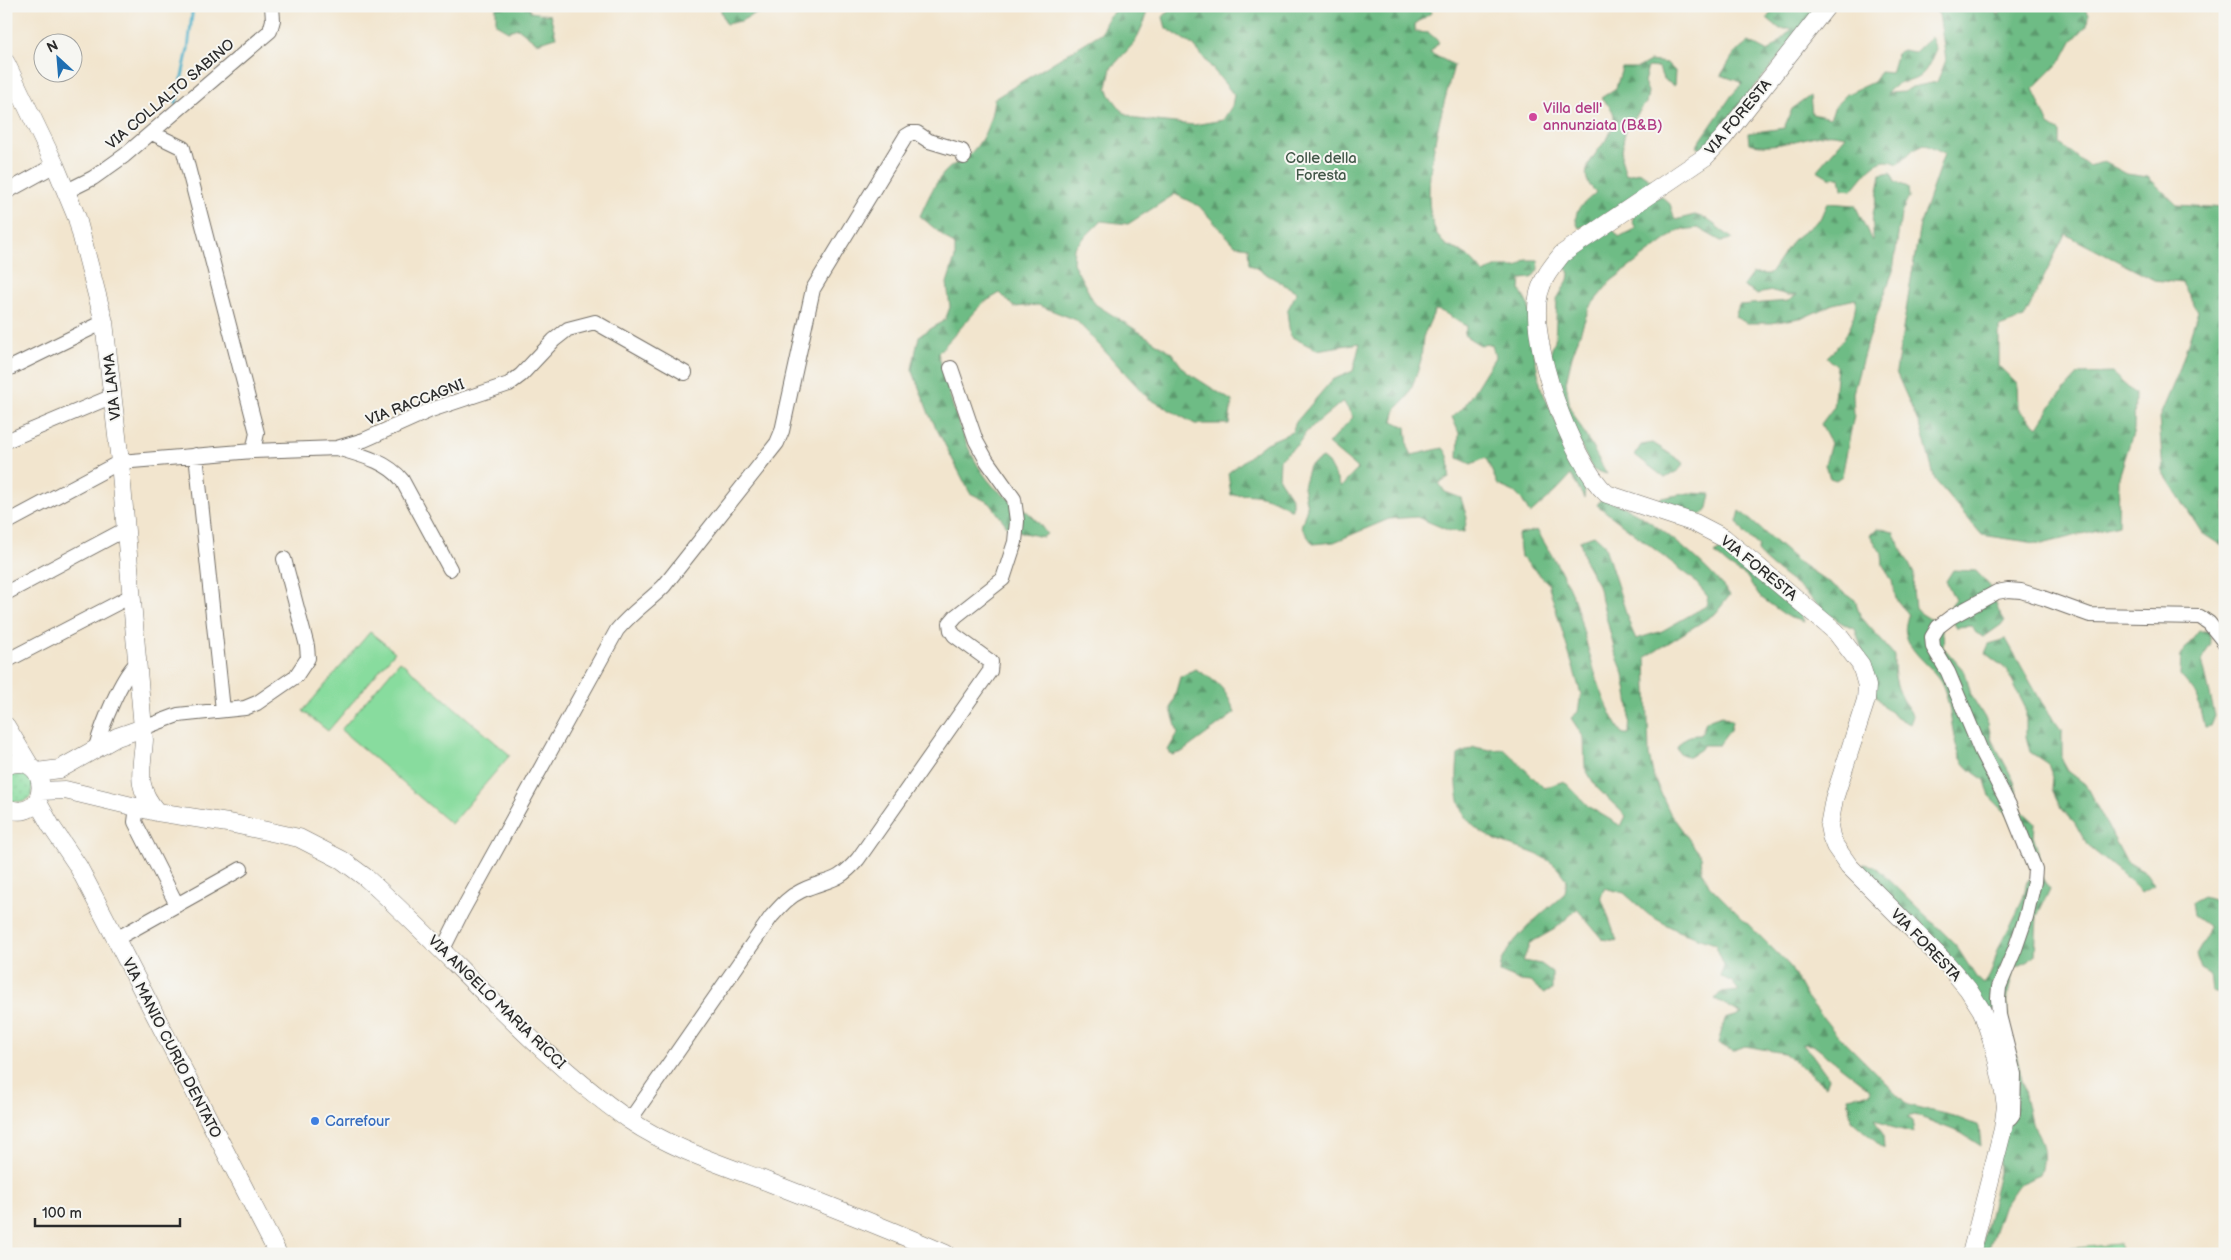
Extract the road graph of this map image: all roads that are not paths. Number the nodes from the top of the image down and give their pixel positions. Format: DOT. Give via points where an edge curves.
graph roads {
  1 [pos="272,6"];
  2 [pos="1827,6"];
  3 [pos="6,63"];
  4 [pos="152,133"];
  5 [pos="964,157"];
  6 [pos="55,165"];
  7 [pos="67,191"];
  8 [pos="6,192"];
  9 [pos="104,322"];
  10 [pos="951,368"];
  11 [pos="6,370"];
  12 [pos="685,373"];
  13 [pos="113,396"];
  14 [pos="6,441"];
  15 [pos="337,448"];
  16 [pos="253,450"];
  17 [pos="196,455"];
  18 [pos="120,462"];
  19 [pos="6,523"];
  20 [pos="126,528"];
  21 [pos="284,559"];
  22 [pos="450,569"];
  23 [pos="6,593"];
  24 [pos="131,596"];
  25 [pos="2225,643"];
  26 [pos="6,661"];
  27 [pos="137,663"];
  28 [pos="223,710"];
  29 [pos="6,726"];
  30 [pos="143,728"];
  31 [pos="96,747"];
  32 [pos="22,767"];
  33 [pos="57,770"];
  34 [pos="140,780"];
  35 [pos="62,790"];
  36 [pos="34,801"];
  37 [pos="131,806"];
  38 [pos="6,808"];
  39 [pos="157,812"];
  40 [pos="241,870"];
  41 [pos="177,905"];
  42 [pos="116,939"];
  43 [pos="442,951"];
  44 [pos="630,1120"];
  45 [pos="2003,1130"];
  46 [pos="278,1254"];
  47 [pos="946,1254"];
  48 [pos="1971,1254"];
  1 -- 4 [label="street, VIA COLLALTO SABINO" via="270,31"];
  2 -- 45 [label="main road, VIA FORESTA" via="1747,109 1705,157 1562,254 1545,275 1538,295 1537,319 1544,368 1586,470 1596,484 1607,494 1695,523 1724,538 1836,632 1861,664 1867,686 1866,700 1834,799 1829,826 1831,836 1849,866 1947,964 1982,1011 2003,1086 2006,1106"];
  3 -- 6 [label="main road, VIA LAMA"];
  4 -- 7 [label="street, VIA COLLALTO SABINO" via="93,178"];
  4 -- 16 [label="street" via="183,148 257,433"];
  5 -- 43 [label="street" via="962,151 929,141 917,133 906,136 813,289 777,443 664,586 629,615 617,630"];
  6 -- 7 [label="main road, VIA LAMA"];
  6 -- 8 [label="street"];
  7 -- 9 [label="main road, VIA LAMA" via="82,234"];
  9 -- 11 [label="street"];
  9 -- 13 [label="main road, VIA LAMA"];
  10 -- 44 [label="street" via="976,441 1017,508 1015,542 1003,579 950,623 954,635 991,662 990,671 846,873 791,897 771,917"];
  12 -- 15 [label="street, VIA RACCAGNI" via="595,322 582,324 568,329 554,340 509,384 431,410 364,440"];
  13 -- 14 [label="street"];
  13 -- 18 [label="main road, VIA LAMA"];
  15 -- 16 [label="street, VIA RACCAGNI"];
  15 -- 22 [label="street" via="395,471"];
  16 -- 17 [label="street, VIA RACCAGNI"];
  17 -- 18 [label="street, VIA RACCAGNI"];
  17 -- 28 [label="street"];
  18 -- 19 [label="street"];
  18 -- 20 [label="main road, VIA LAMA"];
  20 -- 23 [label="street"];
  20 -- 24 [label="main road, VIA LAMA"];
  21 -- 28 [label="street" via="308,658 296,676 270,696 245,708"];
  24 -- 26 [label="street"];
  24 -- 27 [label="main road, VIA LAMA"];
  25 -- 45 [label="street" via="2200,617 2090,615 2008,590 1997,592 1951,616 1932,637 1933,647 1948,672 2035,869 2026,917 1999,987 1999,1015 2014,1074 2015,1096 2014,1114"];
  27 -- 30 [label="main road, VIA LAMA"];
  27 -- 31 [label="street" via="128,673"];
  28 -- 30 [label="street" via="178,715"];
  29 -- 32 [label="main road"];
  30 -- 31 [label="main road"];
  30 -- 34 [label="main road, VIA LAMA"];
  31 -- 33 [label="main road"];
  32 -- 33 [label="main road"];
  32 -- 36 [label="main road" via="40,778"];
  33 -- 35 [label="main road" via="57,783"];
  34 -- 37 [label="main road"];
  34 -- 39 [label="main road" via="143,792"];
  35 -- 36 [label="main road, VIA ANGELO MARIA RICCI"];
  35 -- 37 [label="main road, VIA ANGELO MARIA RICCI"];
  36 -- 38 [label="main road, VIA ANGELO MARIA RICCI" via="16,811"];
  36 -- 42 [label="main road, VIA MANIO CURIO DENTATO" via="46,828 78,866"];
  37 -- 39 [label="main road, VIA ANGELO MARIA RICCI"];
  37 -- 41 [label="street" via="135,822"];
  39 -- 43 [label="main road, VIA ANGELO MARIA RICCI" via="299,838 321,848 365,876"];
  40 -- 41 [label="street"];
  41 -- 42 [label="street"];
  42 -- 46 [label="main road, VIA MANIO CURIO DENTATO"];
  43 -- 44 [label="main road, VIA ANGELO MARIA RICCI" via="542,1048"];
  44 -- 47 [label="main road, VIA ANGELO MARIA RICCI" via="691,1153 847,1212"];
  45 -- 48 [label="main road, VIA FORESTA"];
}
